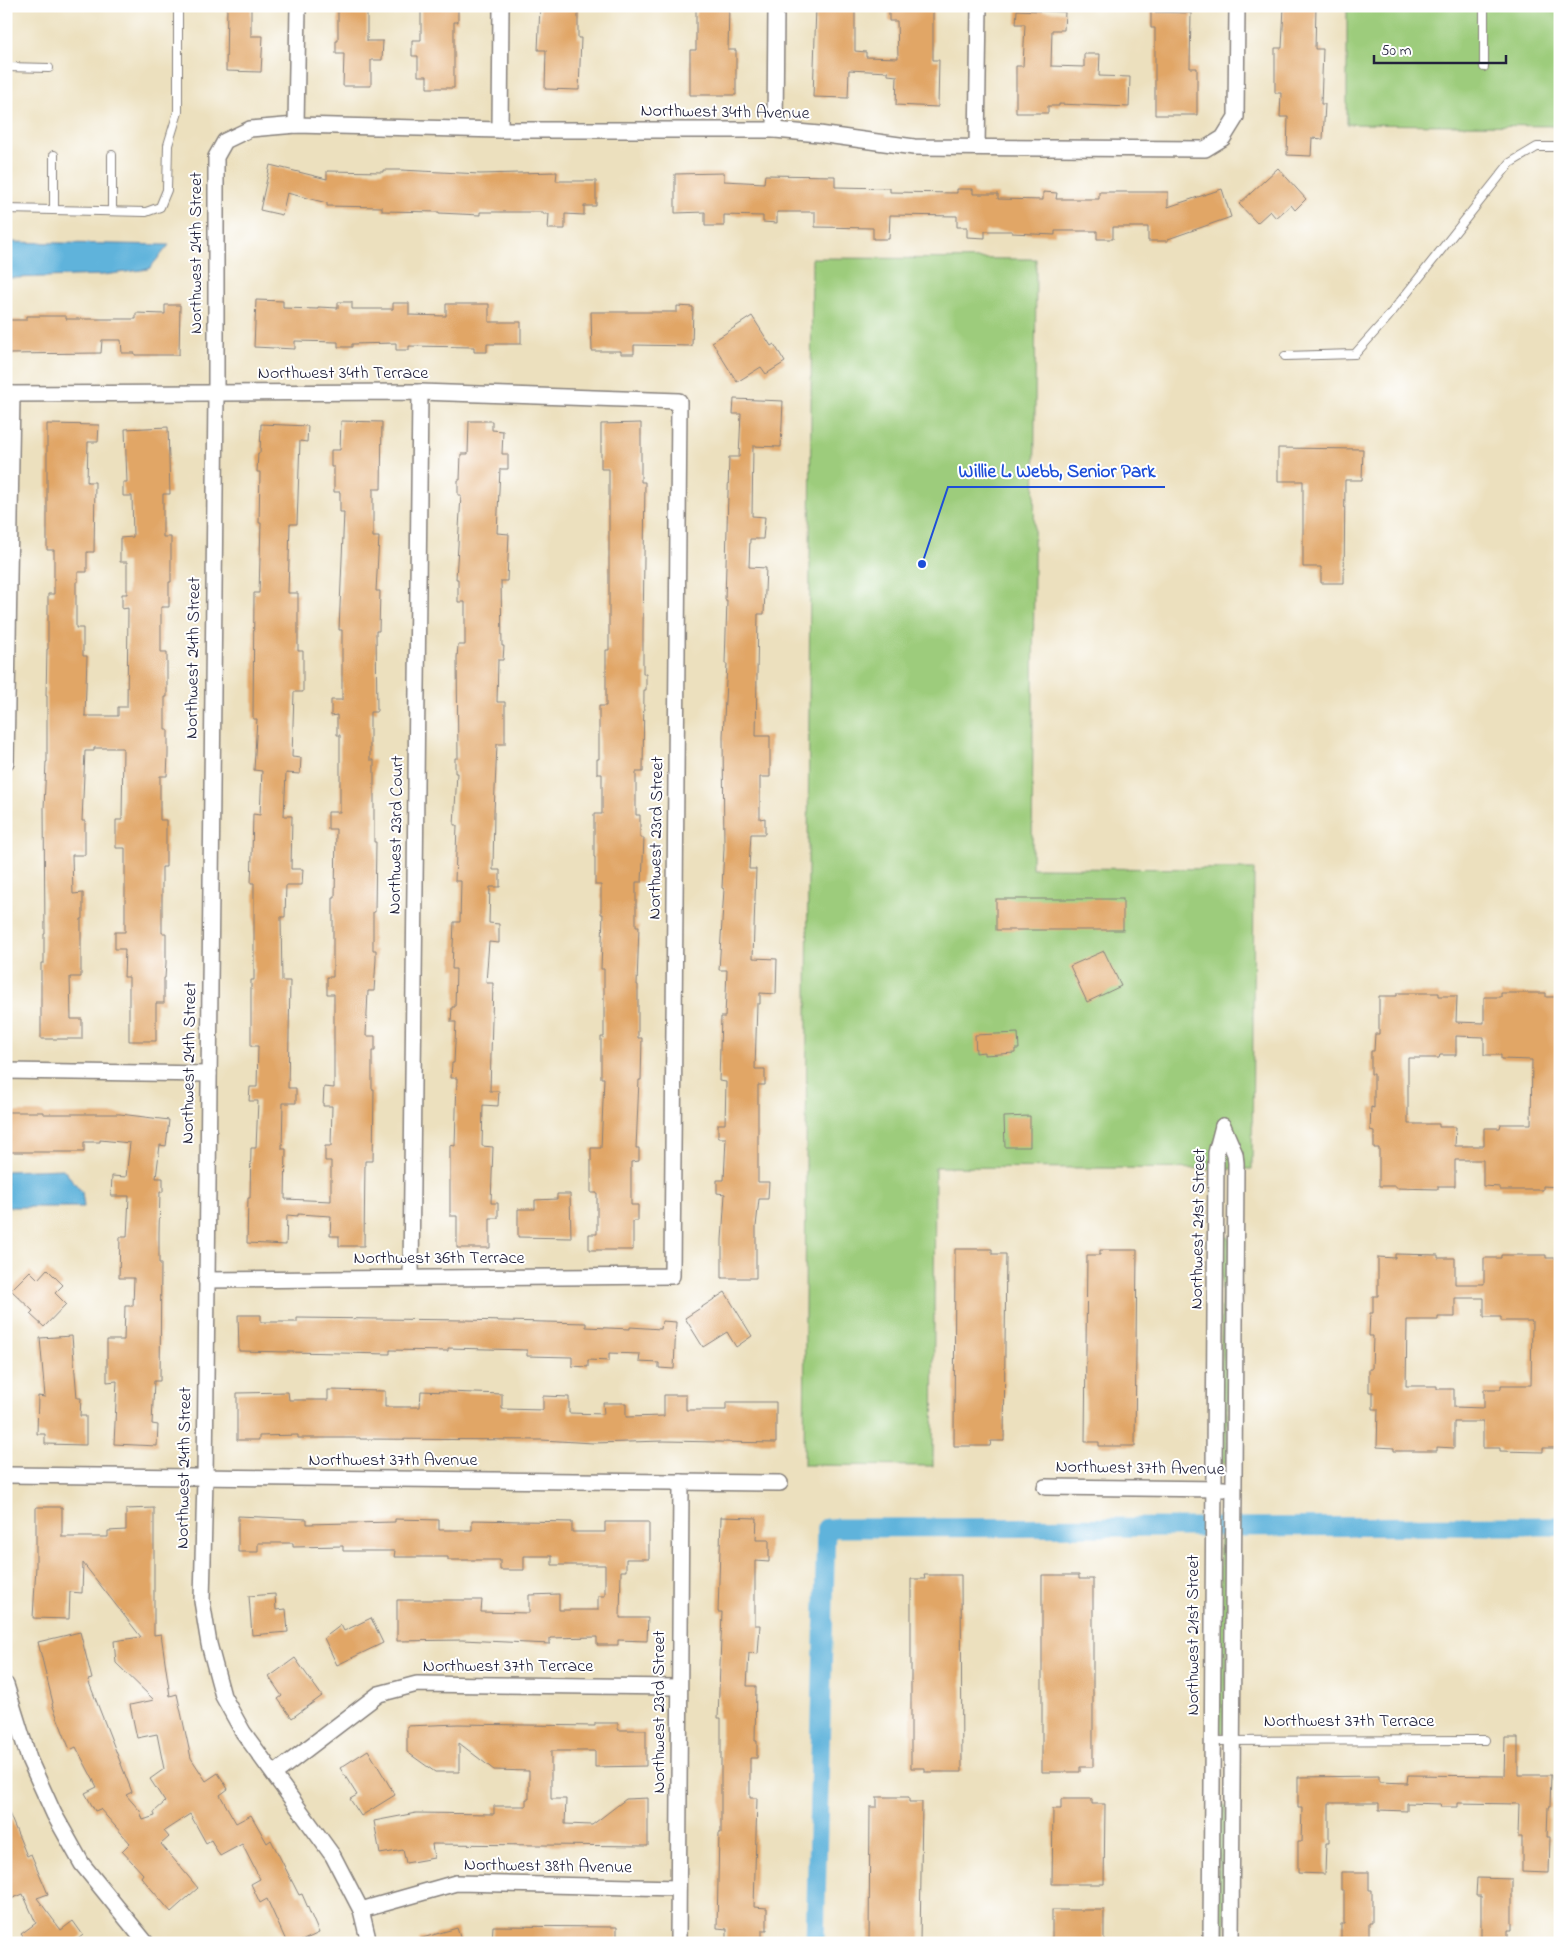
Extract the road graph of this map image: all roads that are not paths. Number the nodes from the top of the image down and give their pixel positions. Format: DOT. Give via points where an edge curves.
graph roads {
  1 [pos="178,6"];
  2 [pos="298,6"];
  3 [pos="501,6"];
  4 [pos="776,6"];
  5 [pos="979,6"];
  6 [pos="1237,6"];
  7 [pos="1484,6"];
  8 [pos="6,67"];
  9 [pos="1484,67"];
  10 [pos="49,68"];
  11 [pos="296,125"];
  12 [pos="500,130"];
  13 [pos="774,130"];
  14 [pos="225,141"];
  15 [pos="977,147"];
  16 [pos="1560,147"];
  17 [pos="54,155"];
  18 [pos="112,155"];
  19 [pos="6,209"];
  20 [pos="54,210"];
  21 [pos="112,211"];
  22 [pos="1285,356"];
  23 [pos="420,392"];
  24 [pos="216,393"];
  25 [pos="9,394"];
  26 [pos="679,401"];
  27 [pos="6,762"];
  28 [pos="6,1071"];
  29 [pos="209,1074"];
  30 [pos="672,1276"];
  31 [pos="411,1277"];
  32 [pos="206,1280"];
  33 [pos="6,1475"];
  34 [pos="205,1478"];
  35 [pos="681,1482"];
  36 [pos="780,1482"];
  37 [pos="1046,1487"];
  38 [pos="1214,1488"];
  39 [pos="1234,1489"];
  40 [pos="6,1685"];
  41 [pos="679,1687"];
  42 [pos="1485,1740"];
  43 [pos="1212,1741"];
  44 [pos="1233,1742"];
  45 [pos="274,1774"];
  46 [pos="678,1888"];
  47 [pos="361,1910"];
  48 [pos="146,1943"];
  49 [pos="369,1943"];
  50 [pos="678,1943"];
  51 [pos="1211,1943"];
  52 [pos="1231,1943"];
  1 -- 21 [label="lane" via="178,112 168,145 167,190 160,207 146,212"];
  2 -- 11 [label="street"];
  3 -- 12 [label="street"];
  4 -- 13 [label="street"];
  5 -- 15 [label="street"];
  6 -- 15 [label="street, Northwest 34th Avenue" via="1236,117 1223,138 1205,149"];
  7 -- 9 [label="lane"];
  8 -- 10 [label="lane"];
  11 -- 12 [label="street, Northwest 34th Avenue"];
  11 -- 14 [label="street, Northwest 34th Avenue" via="250,129"];
  12 -- 13 [label="street, Northwest 34th Avenue"];
  13 -- 15 [label="street, Northwest 34th Avenue" via="914,146"];
  14 -- 24 [label="street, Northwest 24th Street" via="216,157"];
  16 -- 22 [label="lane" via="1537,147 1510,163 1355,354"];
  17 -- 20 [label="lane"];
  18 -- 21 [label="lane"];
  19 -- 20 [label="lane"];
  20 -- 21 [label="lane"];
  23 -- 24 [label="street, Northwest 34th Terrace"];
  23 -- 26 [label="street, Northwest 34th Terrace"];
  23 -- 31 [label="street, Northwest 23rd Court"];
  24 -- 25 [label="street, Northwest 34th Terrace"];
  24 -- 29 [label="street, Northwest 24th Street"];
  25 -- 27 [label="street"];
  26 -- 30 [label="street, Northwest 23rd Street"];
  28 -- 29 [label="street"];
  29 -- 32 [label="street, Northwest 24th Street"];
  30 -- 31 [label="street, Northwest 36th Terrace"];
  31 -- 32 [label="street, Northwest 36th Terrace"];
  32 -- 34 [label="street, Northwest 24th Street"];
  33 -- 34 [label="street, Northwest 37th Avenue"];
  34 -- 35 [label="street, Northwest 37th Avenue"];
  34 -- 45 [label="street, Northwest 24th Street" via="202,1601 209,1644 223,1696 243,1732"];
  35 -- 36 [label="street, Northwest 37th Avenue"];
  35 -- 41 [label="street, Northwest 23rd Street"];
  37 -- 38 [label="street, Northwest 37th Avenue"];
  38 -- 39 [label="street, Northwest 37th Avenue"];
  38 -- 39 [label="street, Northwest 21st Street" via="1216,1153 1224,1126 1236,1163"];
  38 -- 43 [label="street, Northwest 21st Street"];
  39 -- 44 [label="street, Northwest 21st Street"];
  40 -- 48 [label="street" via="29,1759 54,1814 82,1864"];
  41 -- 45 [label="street, Northwest 37th Terrace" via="417,1684 379,1694"];
  41 -- 46 [label="street, Northwest 23rd Street"];
  42 -- 44 [label="lane, Northwest 37th Terrace"];
  43 -- 44 [label="lane, Northwest 37th Terrace"];
  43 -- 51 [label="street, Northwest 21st Street"];
  44 -- 52 [label="street, Northwest 21st Street"];
  45 -- 47 [label="street, Northwest 24th Street" via="333,1856"];
  46 -- 47 [label="street, Northwest 38th Avenue" via="456,1883"];
  46 -- 50 [label="street, Northwest 23rd Street"];
  47 -- 49 [label="street, Northwest 24th Street"];
}
